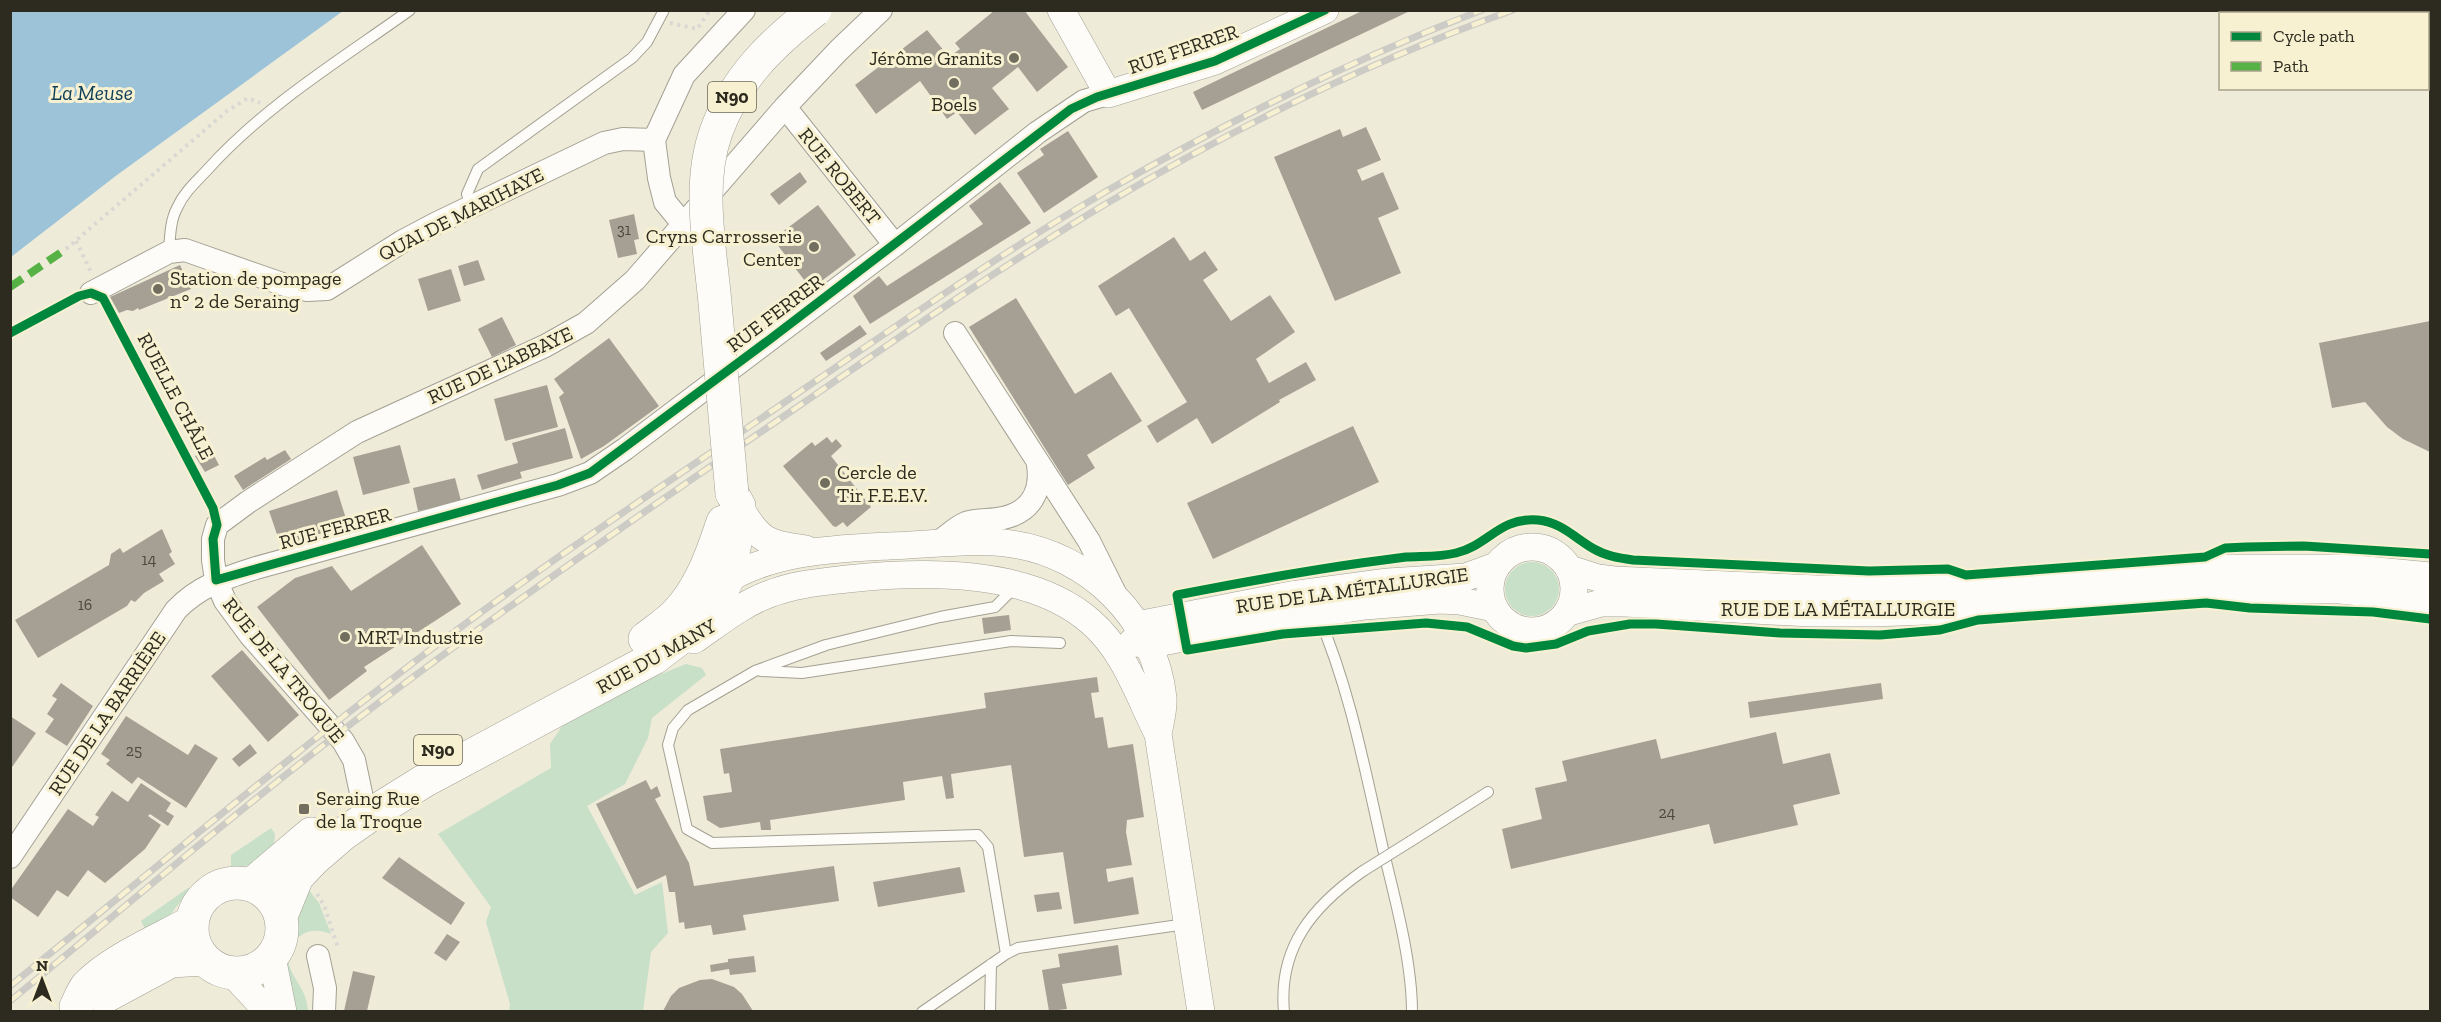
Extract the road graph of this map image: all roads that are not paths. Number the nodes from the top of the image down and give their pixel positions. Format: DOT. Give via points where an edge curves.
graph roads {
  1 [pos="410,10"];
  2 [pos="744,10"];
  3 [pos="815,10"];
  4 [pos="881,10"];
  5 [pos="1062,10"];
  6 [pos="1325,10"];
  7 [pos="662,16"];
  8 [pos="1108,94"];
  9 [pos="785,107"];
  10 [pos="654,140"];
  11 [pos="471,207"];
  12 [pos="684,225"];
  13 [pos="895,245"];
  14 [pos="170,252"];
  15 [pos="95,291"];
  16 [pos="955,333"];
  17 [pos="1038,465"];
  18 [pos="735,500"];
  19 [pos="935,544"];
  20 [pos="817,550"];
  21 [pos="1496,566"];
  22 [pos="1570,569"];
  23 [pos="2430,576"];
  24 [pos="728,578"];
  25 [pos="216,580"];
  26 [pos="1016,585"];
  27 [pos="2430,599"];
  28 [pos="1119,601"];
  29 [pos="1494,608"];
  30 [pos="1316,612"];
  31 [pos="1569,612"];
  32 [pos="1092,623"];
  33 [pos="1142,635"];
  34 [pos="1060,643"];
  35 [pos="648,649"];
  36 [pos="755,671"];
  37 [pos="1158,734"];
  38 [pos="1488,792"];
  39 [pos="361,793"];
  40 [pos="10,856"];
  41 [pos="251,885"];
  42 [pos="281,916"];
  43 [pos="192,922"];
  44 [pos="1187,924"];
  45 [pos="328,952"];
  46 [pos="1006,954"];
  47 [pos="272,957"];
  48 [pos="203,959"];
  49 [pos="991,964"];
  50 [pos="232,973"];
  51 [pos="73,1009"];
  52 [pos="268,1011"];
  53 [pos="283,1011"];
  54 [pos="324,1011"];
  55 [pos="922,1011"];
  56 [pos="990,1011"];
  57 [pos="1201,1011"];
  58 [pos="1284,1011"];
  59 [pos="1412,1011"];
  1 -- 14 [label="lane" via="271,109 231,144 182,197 172,224"];
  2 -- 10 [label="street" via="684,75"];
  3 -- 18 [label="main road, N90, bridge" via="764,53 741,80 710,152 706,180 709,236"];
  4 -- 9 [label="street, RUE DE L'ABBAYE"];
  5 -- 8 [label="street"];
  6 -- 8 [label="street, RUE FERRER" via="1215,61"];
  7 -- 11 [label="lane" via="632,58 478,169 467,194"];
  8 -- 13 [label="street, RUE FERRER" via="1084,101 1056,119"];
  9 -- 12 [label="street, RUE DE L'ABBAYE"];
  9 -- 13 [label="street, RUE ROBERT"];
  10 -- 11 [label="street, QUAI DE MARIHAYE" via="604,143"];
  10 -- 12 [label="street" via="665,202"];
  11 -- 14 [label="street, QUAI DE MARIHAYE" via="403,241 327,289 285,285 192,252"];
  12 -- 25 [label="street, RUE DE L'ABBAYE" via="621,294 579,327 357,432 217,525 213,539"];
  13 -- 25 [label="street, RUE FERRER" via="590,473"];
  14 -- 15 [label="street"];
  16 -- 17 [label="street"];
  17 -- 19 [label="street" via="1039,486 1027,507 1003,518 963,525"];
  17 -- 28 [label="street" via="1092,548"];
  18 -- 20 [label="street" via="759,536 777,544"];
  18 -- 24 [label="main road, N90" via="736,538"];
  18 -- 35 [label="main road, N90" via="695,589"];
  19 -- 20 [label="street"];
  19 -- 28 [label="street" via="993,542 1036,548 1080,568"];
  20 -- 24 [label="street" via="757,565"];
  21 -- 22 [label="street, RUE DE LA MÉTALLURGIE" via="1515,550 1540,547 1563,559"];
  21 -- 29 [label="street, RUE DE LA MÉTALLURGIE" via="1490,587"];
  21 -- 33 [label="street, RUE DE LA MÉTALLURGIE" via="1466,577 1388,582 1291,595"];
  22 -- 23 [label="street, RUE DE LA MÉTALLURGIE" via="1614,580 1818,589 1931,588 2271,567 2346,568"];
  22 -- 31 [label="street" via="1575,591"];
  24 -- 35 [label="main road, N90" via="700,623"];
  25 -- 39 [label="street, RUE DE LA TROQUE" via="225,601 250,635 349,750"];
  25 -- 40 [label="street, RUE DE LA BARRIÈRE" via="196,591 176,610"];
  26 -- 32 [label="street, RUE DU MANY" via="1077,611"];
  26 -- 35 [label="street, RUE DU MANY" via="966,576 916,574 796,586 758,599 692,641"];
  26 -- 36 [label="lane" via="995,608 826,645"];
  27 -- 31 [label="street, RUE DE LA MÉTALLURGIE" via="2340,590 2237,590 1912,612 1810,613 1601,603"];
  28 -- 33 [label="street"];
  29 -- 30 [label="street, RUE DE LA MÉTALLURGIE" via="1440,600"];
  29 -- 31 [label="street, RUE DE LA MÉTALLURGIE" via="1512,627 1537,632 1560,622"];
  30 -- 33 [label="street, RUE DE LA MÉTALLURGIE"];
  30 -- 59 [label="lane" via="1341,673 1373,805 1404,950"];
  32 -- 33 [label="street" via="1112,626 1133,644"];
  32 -- 37 [label="street" via="1120,656"];
  33 -- 37 [label="street" via="1163,700"];
  34 -- 36 [label="lane" via="1011,641 802,673"];
  35 -- 39 [label="main road, RUE DU MANY / N90"];
  35 -- 42 [label="main road, RUE DU MANY / N90" via="367,817 297,877"];
  36 -- 46 [label="lane" via="688,710 673,728 668,745 687,829 712,843 978,835 988,847"];
  37 -- 44 [label="street"];
  38 -- 58 [label="lane, bridge" via="1363,871 1326,900 1289,955 1282,991"];
  39 -- 41 [label="main road, RUE DU MANY / N90"];
  41 -- 42 [label="main road" via="269,897"];
  41 -- 43 [label="main road" via="235,883 206,894"];
  42 -- 47 [label="main road, RUE DU MANY" via="281,938"];
  43 -- 48 [label="main road" via="193,942"];
  43 -- 51 [label="main road" via="106,972 86,987"];
  44 -- 46 [label="lane" via="1018,948"];
  44 -- 57 [label="street"];
  45 -- 54 [label="street"];
  46 -- 49 [label="lane"];
  47 -- 50 [label="main road" via="254,970"];
  47 -- 53 [label="street"];
  48 -- 50 [label="main road" via="216,969"];
  48 -- 51 [label="main road" via="171,962 99,1000"];
  49 -- 55 [label="lane"];
  49 -- 56 [label="lane"];
  50 -- 52 [label="street"];
}
